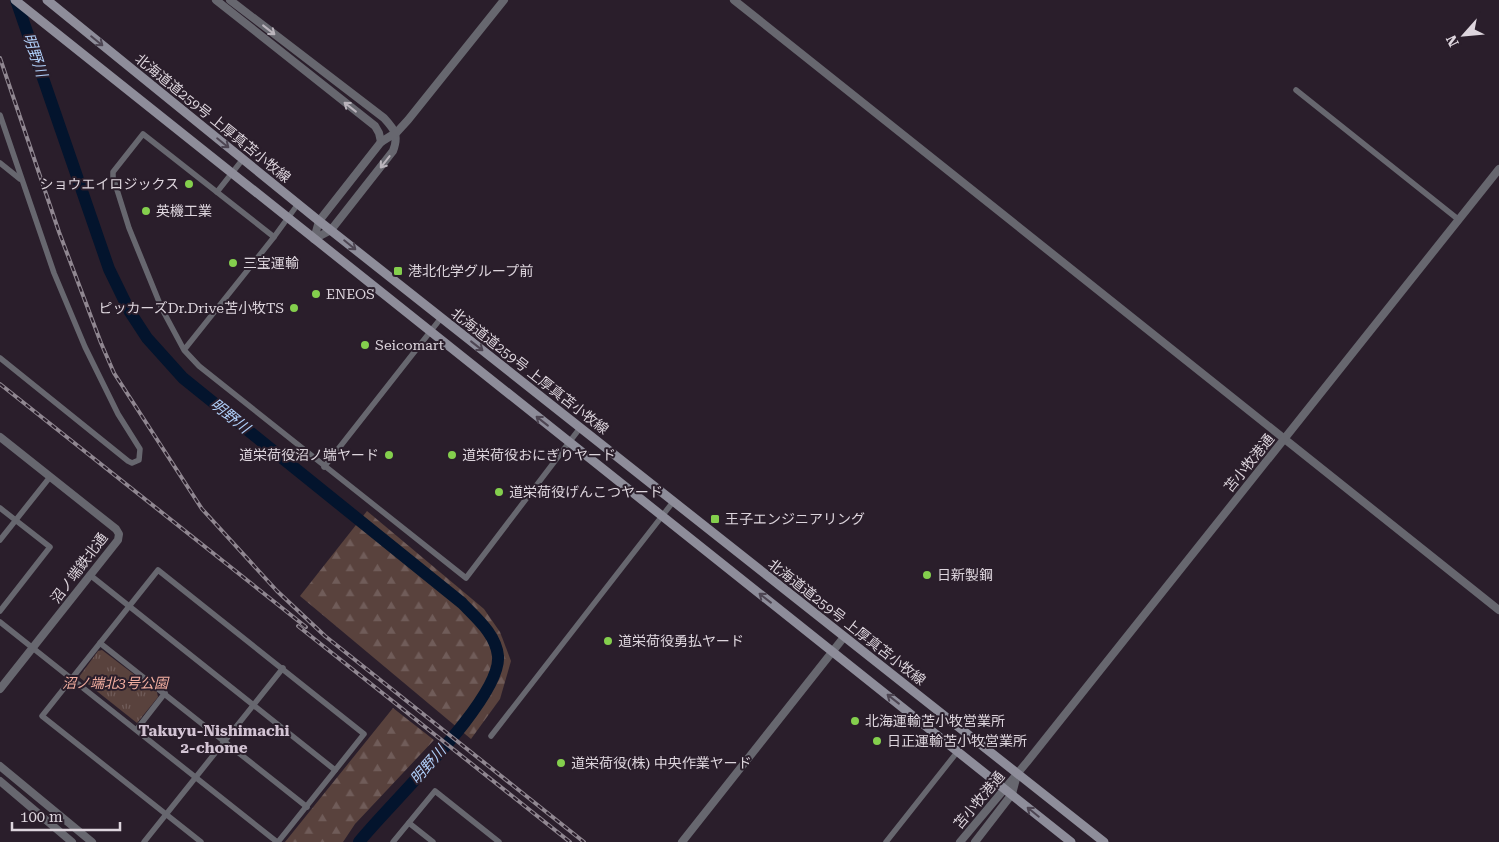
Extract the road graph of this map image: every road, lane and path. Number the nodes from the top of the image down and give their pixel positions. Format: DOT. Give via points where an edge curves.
graph roads {
  1 [pos="16,0"];
  2 [pos="47,0"];
  3 [pos="216,0"];
  4 [pos="230,0"];
  5 [pos="504,0"];
  6 [pos="734,0"];
  7 [pos="1296,90"];
  8 [pos="0,115"];
  9 [pos="397,132"];
  10 [pos="381,142"];
  11 [pos="243,159"];
  12 [pos="0,163"];
  13 [pos="1499,169"];
  14 [pos="232,174"];
  15 [pos="21,180"];
  16 [pos="218,192"];
  17 [pos="298,204"];
  18 [pos="287,218"];
  19 [pos="1459,220"];
  20 [pos="319,221"];
  21 [pos="331,230"];
  22 [pos="274,236"];
  23 [pos="314,239"];
  24 [pos="441,318"];
  25 [pos="430,333"];
  26 [pos="184,350"];
  27 [pos="0,358"];
  28 [pos="580,428"];
  29 [pos="0,437"];
  30 [pos="1285,438"];
  31 [pos="569,442"];
  32 [pos="324,467"];
  33 [pos="50,477"];
  34 [pos="673,502"];
  35 [pos="0,508"];
  36 [pos="662,516"];
  37 [pos="16,520"];
  38 [pos="0,540"];
  39 [pos="90,575"];
  40 [pos="130,606"];
  41 [pos="0,610"];
  42 [pos="1499,610"];
  43 [pos="0,622"];
  44 [pos="844,638"];
  45 [pos="100,643"];
  46 [pos="33,648"];
  47 [pos="833,652"];
  48 [pos="283,668"];
  49 [pos="72,679"];
  50 [pos="0,689"];
  51 [pos="165,693"];
  52 [pos="253,705"];
  53 [pos="136,729"];
  54 [pos="491,736"];
  55 [pos="224,741"];
  56 [pos="958,750"];
  57 [pos="0,766"];
  58 [pos="335,770"];
  59 [pos="1017,773"];
  60 [pos="196,777"];
  61 [pos="0,782"];
  62 [pos="1003,787"];
  63 [pos="1012,794"];
  64 [pos="306,807"];
  65 [pos="166,814"];
  66 [pos="408,823"];
  67 [pos="72,842"];
  68 [pos="92,842"];
  69 [pos="144,842"];
  70 [pos="201,842"];
  71 [pos="278,842"];
  72 [pos="393,842"];
  73 [pos="433,842"];
  74 [pos="498,842"];
  75 [pos="682,842"];
  76 [pos="886,842"];
  77 [pos="960,842"];
  78 [pos="975,842"];
  79 [pos="1072,842"];
  80 [pos="1104,842"];
  1 -- 14 [label="main road"];
  2 -- 11 [label="main road, 北海道道259号 上厚真苫小牧線, one-way"];
  10 -- 3 [label="street, one-way" via="375,126"];
  4 -- 9 [label="street, one-way" via="384,118"];
  5 -- 9 [label="street"];
  6 -- 30 [label="street"];
  7 -- 19 [label="street"];
  8 -- 15 [label="street"];
  9 -- 10 [label="street"];
  9 -- 21 [label="street, one-way" via="393,151"];
  10 -- 20 [label="street"];
  11 -- 14 [label="street"];
  11 -- 17 [label="main road, 北海道道259号 上厚真苫小牧線"];
  12 -- 15 [label="street"];
  13 -- 19 [label="street, 苫小牧港通"];
  14 -- 16 [label="street"];
  14 -- 18 [label="main road"];
  15 -- 27 [label="street" via="85,347 118,414 140,449 139,460 128,461"];
  16 -- 22 [label="street"];
  16 -- 26 [label="street" via="143,134 113,172 116,190 141,260"];
  17 -- 18 [label="street"];
  17 -- 20 [label="main road, 北海道道259号 上厚真苫小牧線"];
  18 -- 22 [label="street"];
  18 -- 23 [label="main road"];
  19 -- 30 [label="street, 苫小牧港通"];
  20 -- 21 [label="main road, 北海道道259号 上厚真苫小牧線"];
  20 -- 23 [label="street"];
  21 -- 23 [label="street"];
  21 -- 24 [label="main road, 北海道道259号 上厚真苫小牧線, one-way"];
  22 -- 26 [label="street"];
  23 -- 25 [label="main road"];
  24 -- 25 [label="street"];
  24 -- 28 [label="main road, 北海道道259号 上厚真苫小牧線, one-way"];
  31 -- 25 [label="main road, one-way"];
  25 -- 32 [label="street"];
  26 -- 32 [label="street" via="199,366"];
  28 -- 31 [label="street"];
  28 -- 34 [label="main road, 北海道道259号 上厚真苫小牧線"];
  29 -- 33 [label="street, 沼ノ端鉄北通"];
  30 -- 42 [label="street"];
  30 -- 59 [label="street, 苫小牧港通"];
  31 -- 32 [label="street" via="466,578"];
  31 -- 36 [label="main road"];
  33 -- 37 [label="street"];
  33 -- 39 [label="street, 沼ノ端鉄北通" via="119,534 118,540"];
  34 -- 36 [label="street"];
  34 -- 44 [label="main road, 北海道道259号 上厚真苫小牧線"];
  35 -- 37 [label="street"];
  47 -- 36 [label="main road, one-way"];
  36 -- 54 [label="street"];
  37 -- 38 [label="street"];
  37 -- 41 [label="street" via="50,547"];
  39 -- 40 [label="street"];
  39 -- 46 [label="street, 沼ノ端鉄北通"];
  40 -- 45 [label="street"];
  40 -- 48 [label="street" via="158,570"];
  40 -- 52 [label="street"];
  43 -- 46 [label="street"];
  44 -- 47 [label="street"];
  44 -- 59 [label="main road, 北海道道259号 上厚真苫小牧線"];
  45 -- 49 [label="street"];
  45 -- 51 [label="street"];
  46 -- 49 [label="street"];
  46 -- 50 [label="street, 沼ノ端鉄北通"];
  56 -- 47 [label="main road, one-way"];
  47 -- 75 [label="street"];
  48 -- 52 [label="street"];
  48 -- 58 [label="street" via="364,734"];
  49 -- 53 [label="street"];
  49 -- 65 [label="street" via="42,716"];
  51 -- 53 [label="street"];
  51 -- 55 [label="street"];
  52 -- 55 [label="street"];
  52 -- 58 [label="street"];
  53 -- 60 [label="street"];
  55 -- 60 [label="street"];
  55 -- 64 [label="street"];
  56 -- 62 [label="main road"];
  56 -- 76 [label="street"];
  57 -- 68 [label="street"];
  58 -- 64 [label="street"];
  59 -- 62 [label="street, 苫小牧港通"];
  59 -- 63 [label="street, 苫小牧港通"];
  59 -- 80 [label="main road, 北海道道259号 上厚真苫小牧線"];
  60 -- 65 [label="street"];
  60 -- 71 [label="street"];
  61 -- 67 [label="street"];
  62 -- 63 [label="main road"];
  62 -- 77 [label="street, 苫小牧港通"];
  63 -- 78 [label="street, 苫小牧港通"];
  79 -- 63 [label="main road, one-way"];
  64 -- 71 [label="street"];
  65 -- 69 [label="street"];
  65 -- 70 [label="street"];
  66 -- 72 [label="street"];
  66 -- 73 [label="street"];
  66 -- 74 [label="street" via="435,791"];
}
